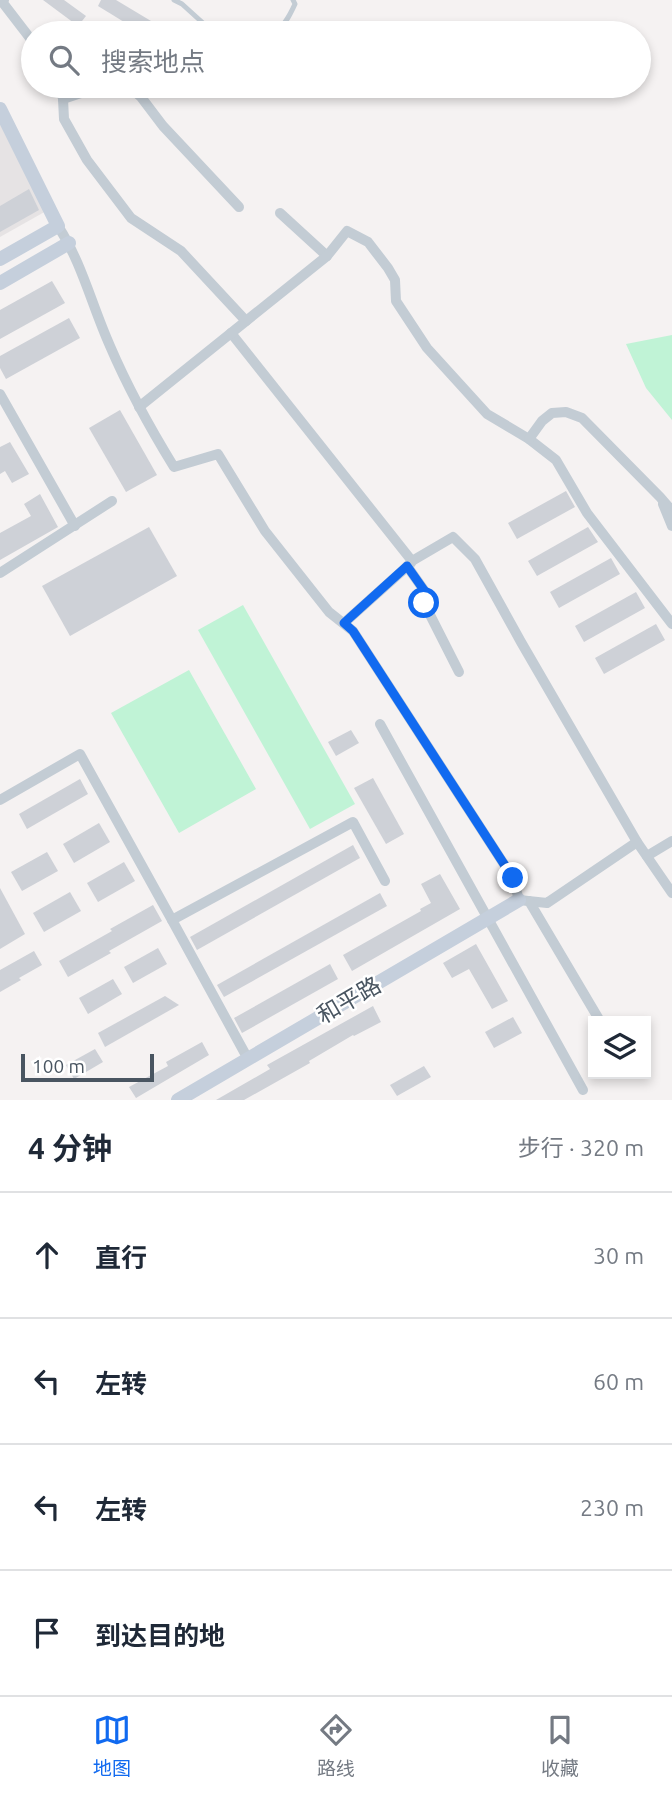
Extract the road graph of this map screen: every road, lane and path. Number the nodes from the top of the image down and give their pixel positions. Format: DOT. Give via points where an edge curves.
graph roads {
  1 [pos="4,0"];
  2 [pos="174,0"];
  3 [pos="293,0"];
  4 [pos="201,21"];
  5 [pos="286,21"];
  6 [pos="21,26"];
  7 [pos="66,98"];
  8 [pos="142,98"];
  9 [pos="63,99"];
  10 [pos="0,108"];
  11 [pos="239,207"];
  12 [pos="280,213"];
  13 [pos="58,226"];
  14 [pos="69,243"];
  15 [pos="327,257"];
  16 [pos="0,259"];
  17 [pos="0,283"];
  18 [pos="246,321"];
  19 [pos="231,333"];
  20 [pos="0,394"];
  21 [pos="139,407"];
  22 [pos="529,439"];
  23 [pos="660,497"];
  24 [pos="112,501"];
  25 [pos="672,511"];
  26 [pos="75,526"];
  27 [pos="672,526"];
  28 [pos="409,564"];
  29 [pos="0,573"];
  30 [pos="344,623"];
  31 [pos="672,624"];
  32 [pos="458,672"];
  33 [pos="380,724"];
  34 [pos="0,800"];
  35 [pos="672,841"];
  36 [pos="637,842"];
  37 [pos="647,856"];
  38 [pos="386,881"];
  39 [pos="672,893"];
  40 [pos="524,901"];
  41 [pos="487,919"];
  42 [pos="172,920"];
  43 [pos="597,1016"];
  44 [pos="247,1059"];
  45 [pos="583,1090"];
  46 [pos="178,1100"];
  1 -- 6 [label="street"];
  2 -- 4 [label="lane"];
  3 -- 5 [label="lane"];
  7 -- 9 [label="street"];
  8 -- 11 [label="street"];
  9 -- 18 [label="street" via="64,119 87,160 131,218 181,251"];
  10 -- 13 [label="street"];
  12 -- 15 [label="street"];
  13 -- 14 [label="street"];
  13 -- 16 [label="street"];
  14 -- 17 [label="street"];
  14 -- 21 [label="street"];
  15 -- 18 [label="street"];
  15 -- 22 [label="street" via="347,231 368,242 395,280 396,301 427,348 487,414"];
  18 -- 19 [label="street"];
  19 -- 21 [label="street"];
  19 -- 28 [label="street"];
  20 -- 26 [label="street"];
  21 -- 30 [label="street" via="174,467 218,454 265,531 329,611"];
  22 -- 23 [label="street" via="552,412 582,418"];
  22 -- 31 [label="street" via="556,460 587,513"];
  23 -- 25 [label="street"];
  23 -- 27 [label="street"];
  24 -- 26 [label="street"];
  26 -- 29 [label="street"];
  28 -- 30 [label="street"];
  28 -- 32 [label="street"];
  28 -- 36 [label="street" via="453,537 475,559"];
  30 -- 40 [label="street"];
  33 -- 41 [label="street"];
  34 -- 42 [label="street" via="80,754"];
  35 -- 37 [label="street"];
  36 -- 37 [label="street"];
  36 -- 40 [label="street" via="547,903"];
  37 -- 39 [label="street"];
  38 -- 42 [label="street" via="353,822"];
  40 -- 41 [label="street, 和平路"];
  40 -- 43 [label="street"];
  41 -- 44 [label="street, 和平路"];
  41 -- 45 [label="street"];
  42 -- 44 [label="street"];
  44 -- 46 [label="street, 和平路"];
}
